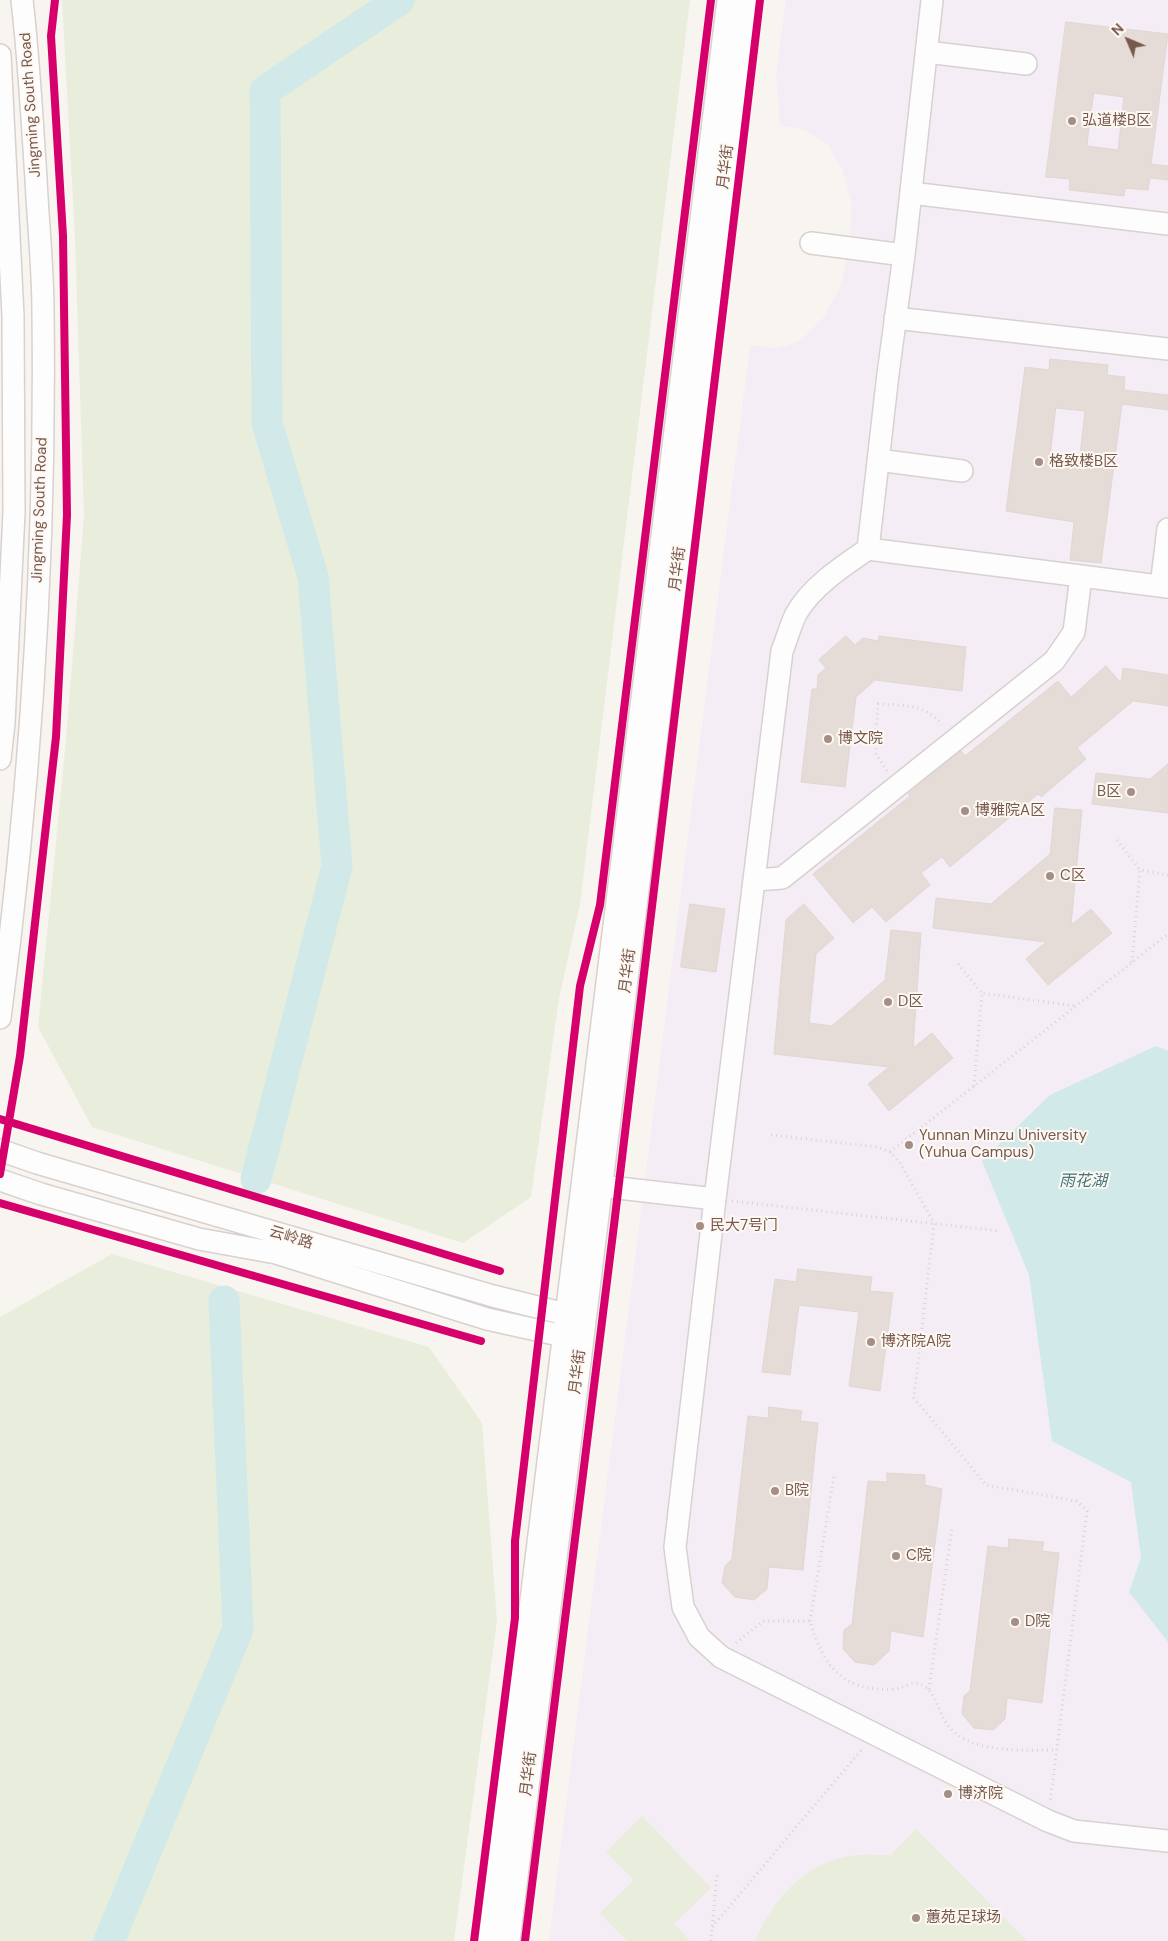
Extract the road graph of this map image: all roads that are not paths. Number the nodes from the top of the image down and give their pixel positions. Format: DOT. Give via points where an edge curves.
graph roads {
  1 [pos="22,0"];
  2 [pos="728,0"];
  3 [pos="747,0"];
  4 [pos="932,0"];
  5 [pos="927,52"];
  6 [pos="0,55"];
  7 [pos="1026,64"];
  8 [pos="3,161"];
  9 [pos="911,193"];
  10 [pos="1168,224"];
  11 [pos="811,243"];
  12 [pos="904,255"];
  13 [pos="7,316"];
  14 [pos="895,318"];
  15 [pos="1168,349"];
  16 [pos="878,460"];
  17 [pos="962,470"];
  18 [pos="1168,529"];
  19 [pos="868,549"];
  20 [pos="1080,576"];
  21 [pos="1164,586"];
  22 [pos="0,760"];
  23 [pos="755,880"];
  24 [pos="0,1018"];
  25 [pos="0,1150"];
  26 [pos="0,1180"];
  27 [pos="601,1186"];
  28 [pos="715,1199"];
  29 [pos="575,1316"];
  30 [pos="572,1339"];
  31 [pos="1168,1841"];
  32 [pos="490,1941"];
  33 [pos="509,1941"];
  1 -- 24 [label="street, Jingming South Road" via="28,51 43,310 42,513 30,731"];
  2 -- 29 [label="street, 月华街"];
  3 -- 27 [label="street, 月华街"];
  4 -- 5 [label="street"];
  5 -- 7 [label="street"];
  5 -- 9 [label="street"];
  6 -- 8 [label="street, Jingming South Road"];
  8 -- 13 [label="street, Jingming South Road"];
  9 -- 10 [label="street"];
  9 -- 12 [label="street"];
  11 -- 12 [label="street"];
  12 -- 14 [label="street"];
  13 -- 22 [label="street, Jingming South Road" via="14,512"];
  14 -- 15 [label="street"];
  14 -- 16 [label="street"];
  16 -- 17 [label="street"];
  16 -- 19 [label="street"];
  18 -- 21 [label="street"];
  19 -- 20 [label="street"];
  19 -- 23 [label="street" via="818,587 796,614 782,651"];
  20 -- 21 [label="street"];
  20 -- 23 [label="street" via="1074,632 1054,661 782,878"];
  23 -- 28 [label="street"];
  25 -- 29 [label="street, 云岭路" via="330,1250"];
  26 -- 30 [label="street, 云岭路" via="199,1239 276,1253 487,1319"];
  27 -- 28 [label="street"];
  27 -- 29 [label="street, 月华街"];
  28 -- 31 [label="street" via="675,1547 683,1607 699,1636 720,1657 1048,1821 1074,1831"];
  29 -- 30 [label="street, 月华街"];
  30 -- 32 [label="street, 月华街"];
  30 -- 33 [label="street, 月华街"];
}
